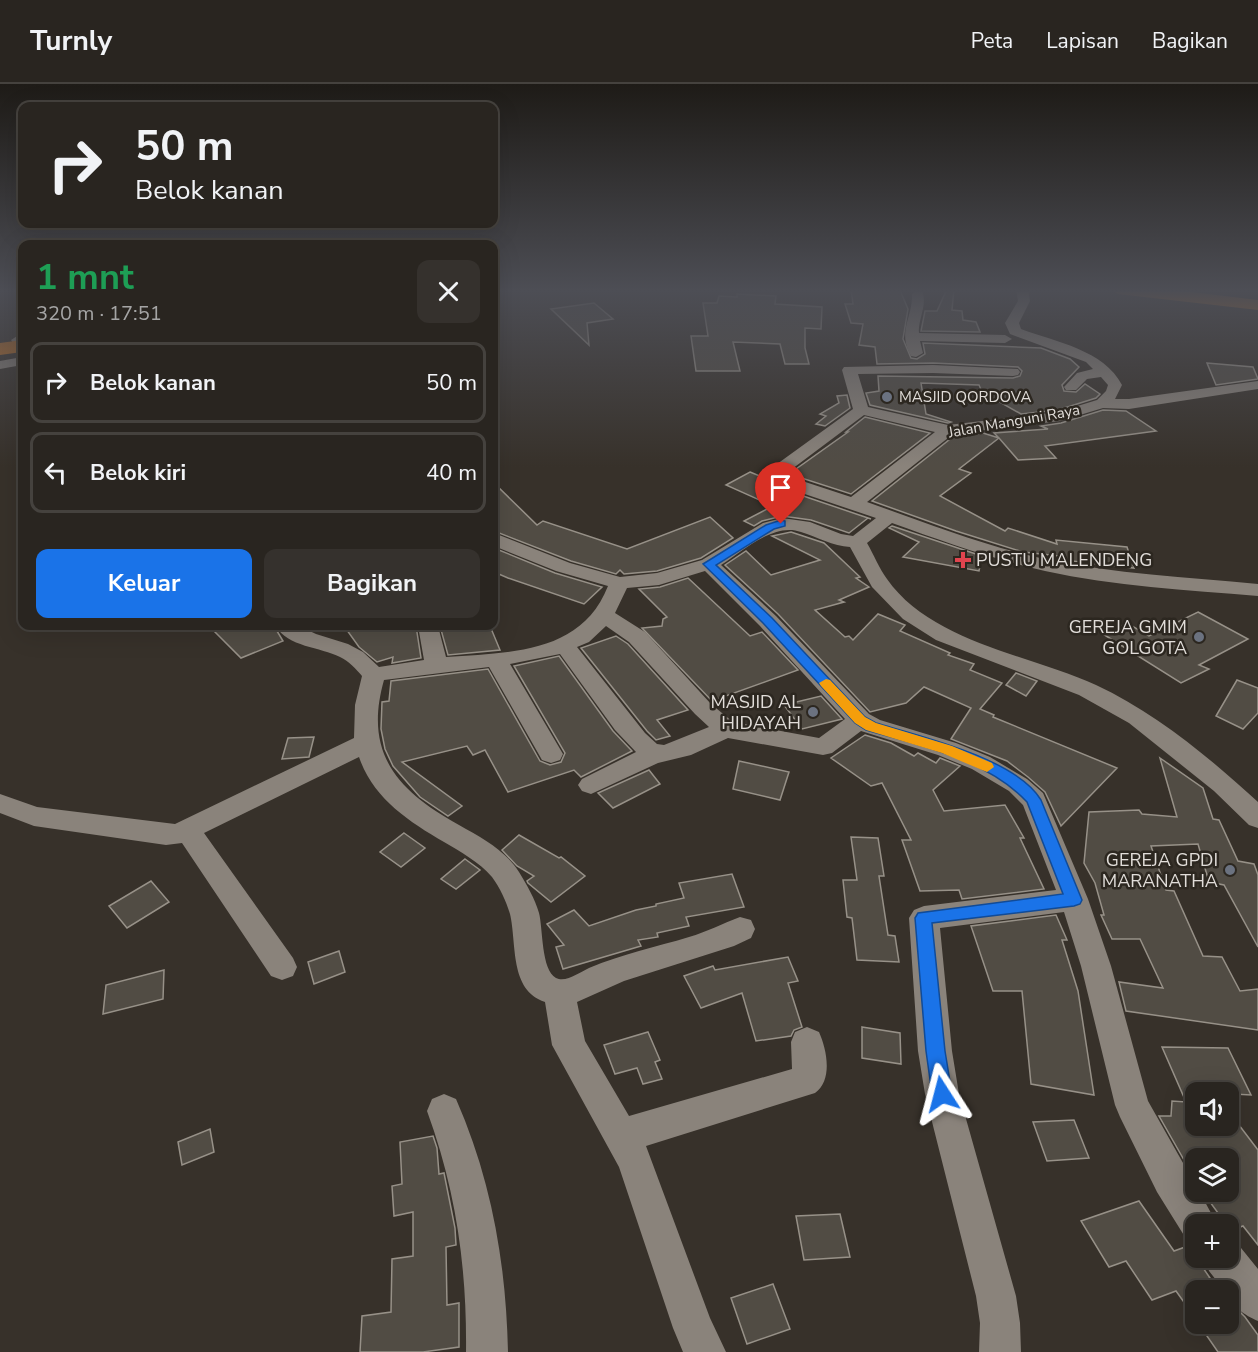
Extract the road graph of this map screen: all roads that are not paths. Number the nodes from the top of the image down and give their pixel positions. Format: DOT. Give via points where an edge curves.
graph roads {
  1 [pos="916,348"];
  2 [pos="1064,348"];
  3 [pos="18,362"];
  4 [pos="0,365"];
  5 [pos="923,369"];
  6 [pos="1013,372"];
  7 [pos="1107,372"];
  8 [pos="1258,386"];
  9 [pos="1071,387"];
  10 [pos="1102,402"];
  11 [pos="859,403"];
  12 [pos="948,430"];
  13 [pos="855,504"];
  14 [pos="888,517"];
  15 [pos="498,541"];
  16 [pos="857,542"];
  17 [pos="709,564"];
  18 [pos="619,583"];
  19 [pos="1258,590"];
  20 [pos="605,616"];
  21 [pos="292,630"];
  22 [pos="429,630"];
  23 [pos="565,646"];
  24 [pos="496,660"];
  25 [pos="436,665"];
  26 [pos="374,675"];
  27 [pos="860,720"];
  28 [pos="726,729"];
  29 [pos="366,743"];
  30 [pos="550,754"];
  31 [pos="654,754"];
  32 [pos="591,785"];
  33 [pos="0,803"];
  34 [pos="1258,818"];
  35 [pos="189,831"];
  36 [pos="1074,900"];
  37 [pos="740,929"];
  38 [pos="282,967"];
  39 [pos="559,993"];
  40 [pos="807,1042"];
  41 [pos="444,1111"];
  42 [pos="621,1136"];
  43 [pos="1192,1214"];
  44 [pos="1232,1268"];
  45 [pos="1258,1301"];
  46 [pos="487,1352"];
  47 [pos="705,1352"];
  48 [pos="1000,1352"];
  1 -- 5 [label="street"];
  2 -- 7 [label="street" via="1091,359"];
  3 -- 4 [label="street"];
  5 -- 6 [label="street"];
  5 -- 11 [label="street" via="849,370"];
  7 -- 9 [label="street" via="1082,375"];
  7 -- 10 [label="street, Jalan Manguni Raya" via="1115,389"];
  8 -- 10 [label="street" via="1129,404"];
  10 -- 12 [label="street, Jalan Manguni Raya" via="1060,416"];
  11 -- 12 [label="street"];
  11 -- 13 [label="street" via="774,475"];
  12 -- 13 [label="street, Jalan Manguni Raya"];
  13 -- 14 [label="street"];
  14 -- 16 [label="street"];
  14 -- 19 [label="street" via="1047,565 1138,579"];
  15 -- 18 [label="street" via="563,567"];
  16 -- 17 [label="street" via="834,539 790,523 770,527"];
  16 -- 34 [label="street" via="879,583 910,615 954,639 1087,690 1137,717 1232,792"];
  17 -- 18 [label="street" via="659,579"];
  17 -- 27 [label="street"];
  18 -- 20 [label="street"];
  20 -- 23 [label="street"];
  20 -- 28 [label="street" via="637,637"];
  21 -- 26 [label="street" via="305,639 346,651"];
  22 -- 25 [label="street"];
  23 -- 24 [label="street"];
  23 -- 31 [label="street" via="629,733"];
  24 -- 25 [label="street"];
  24 -- 30 [label="street"];
  25 -- 26 [label="street"];
  26 -- 29 [label="street" via="364,716"];
  27 -- 28 [label="street" via="823,747"];
  27 -- 36 [label="street" via="947,749 1018,785 1034,800"];
  28 -- 31 [label="street" via="669,753"];
  29 -- 35 [label="street"];
  29 -- 39 [label="street" via="391,790 499,864 519,898 535,975 549,990"];
  31 -- 32 [label="street"];
  33 -- 35 [label="street" via="33,816 166,835"];
  35 -- 38 [label="street"];
  36 -- 43 [label="street" via="1096,966 1132,1105"];
  36 -- 48 [label="street" via="924,918 942,1094 996,1296"];
  37 -- 39 [label="street" via="722,939"];
  39 -- 42 [label="street" via="569,1045"];
  40 -- 42 [label="street" via="810,1077 803,1082"];
  41 -- 46 [label="street" via="464,1160 477,1212"];
  42 -- 47 [label="street" via="634,1159"];
  44 -- 45 [label="street"];
}
